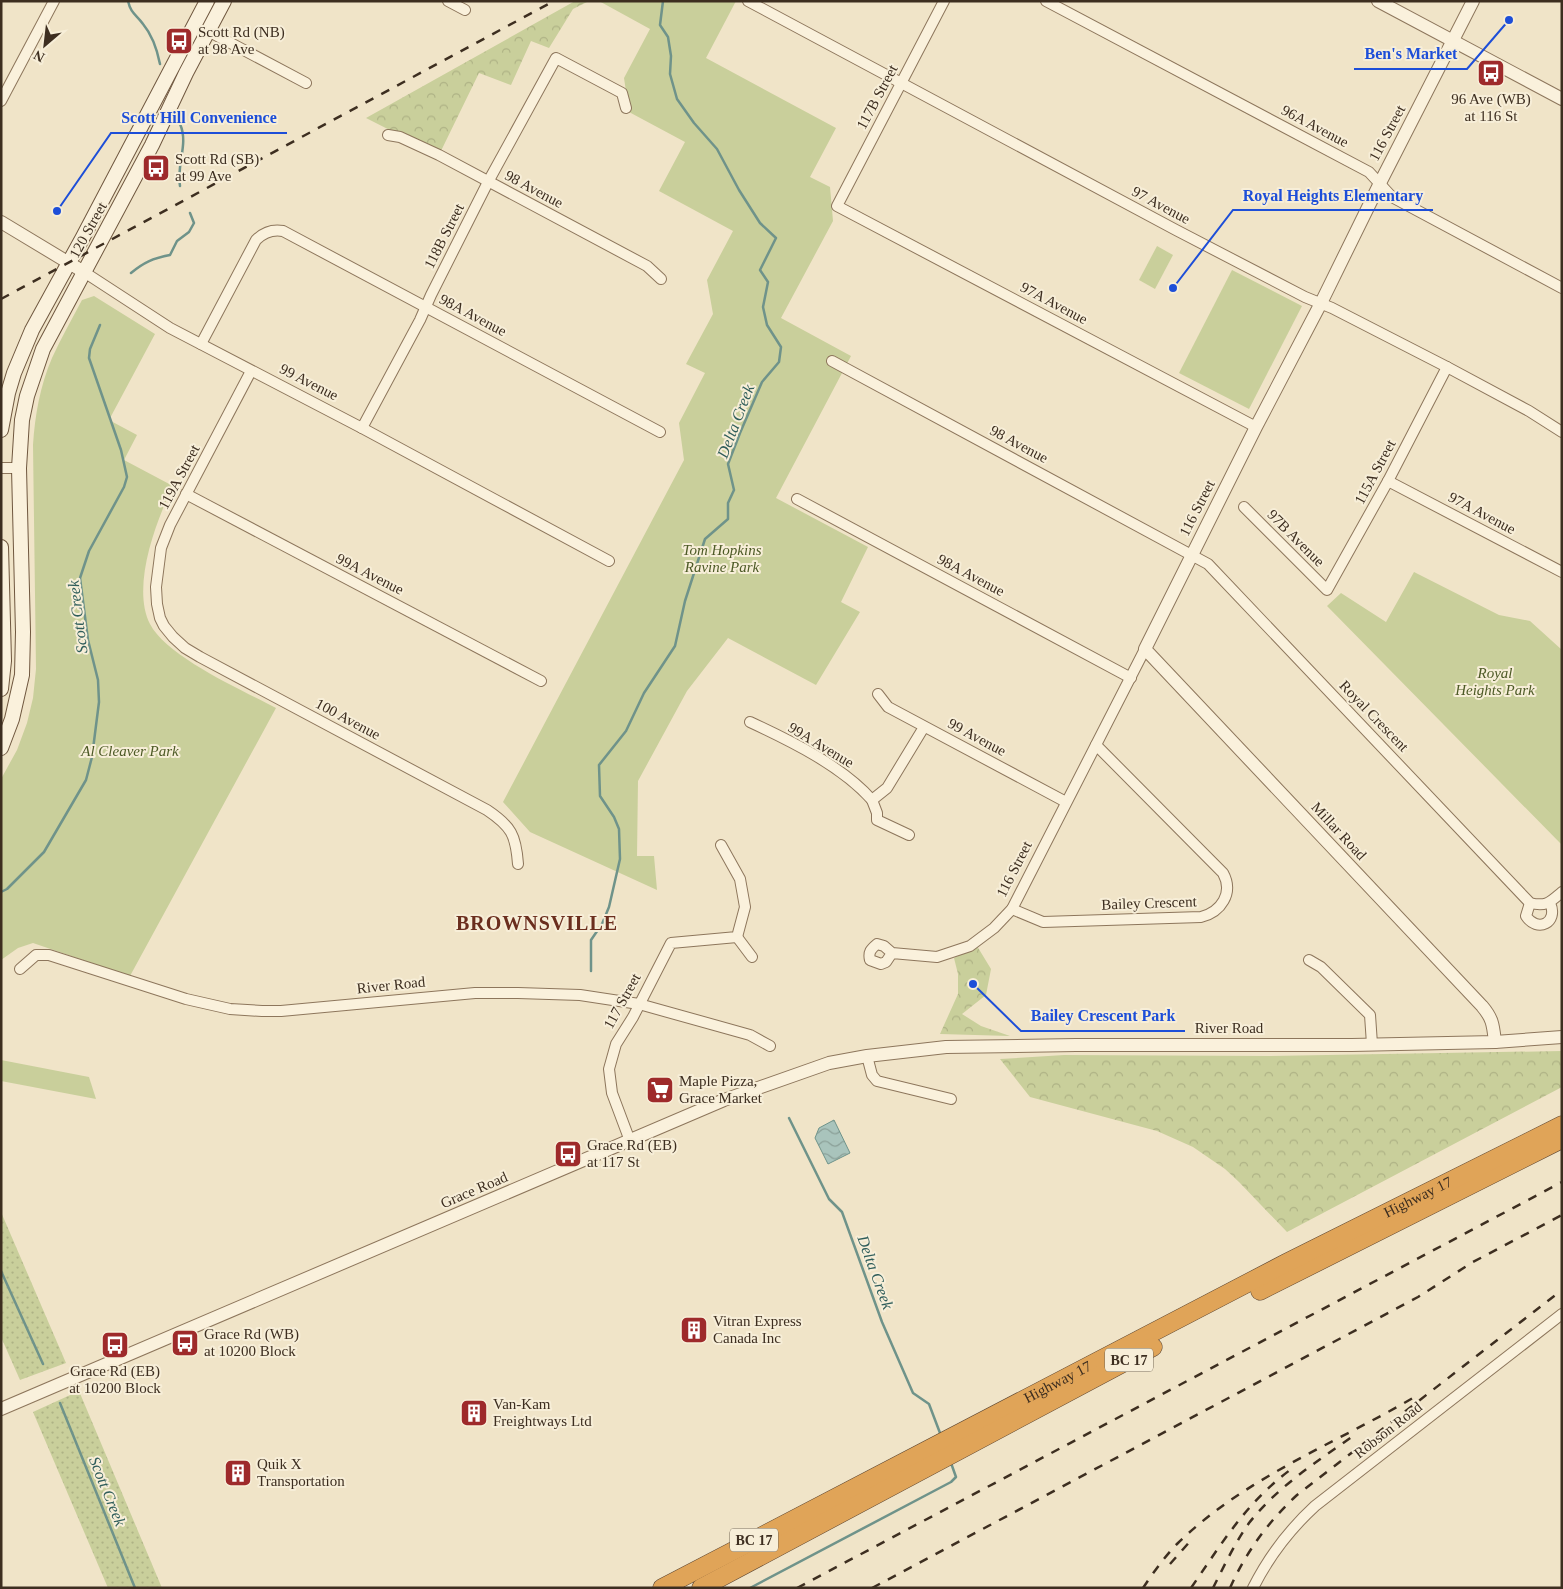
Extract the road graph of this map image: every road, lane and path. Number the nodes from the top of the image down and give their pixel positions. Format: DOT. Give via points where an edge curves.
graph roads {
  1 [pos="54,1"];
  2 [pos="448,1"];
  3 [pos="748,1"];
  4 [pos="944,1"];
  5 [pos="1046,1"];
  6 [pos="1378,1"];
  7 [pos="1473,1"];
  8 [pos="205,2"];
  9 [pos="222,6"];
  10 [pos="465,10"];
  11 [pos="208,31"];
  12 [pos="1453,41"];
  13 [pos="306,83"];
  14 [pos="902,83"];
  15 [pos="1562,99"];
  16 [pos="1,101"];
  17 [pos="626,108"];
  18 [pos="388,136"];
  19 [pos="488,182"];
  20 [pos="1380,183"];
  21 [pos="837,206"];
  22 [pos="1,222"];
  23 [pos="68,262"];
  24 [pos="84,272"];
  25 [pos="661,279"];
  26 [pos="1562,288"];
  27 [pos="1320,303"];
  28 [pos="425,307"];
  29 [pos="201,344"];
  30 [pos="832,361"];
  31 [pos="1447,367"];
  32 [pos="251,371"];
  33 [pos="1256,427"];
  34 [pos="362,428"];
  35 [pos="1,430"];
  36 [pos="660,432"];
  37 [pos="1562,432"];
  38 [pos="1,468"];
  39 [pos="18,468"];
  40 [pos="1388,481"];
  41 [pos="186,494"];
  42 [pos="797,499"];
  43 [pos="1244,507"];
  44 [pos="1,547"];
  45 [pos="1192,554"];
  46 [pos="609,561"];
  47 [pos="1562,572"];
  48 [pos="1327,590"];
  49 [pos="157,604"];
  50 [pos="1145,649"];
  51 [pos="1131,678"];
  52 [pos="541,681"];
  53 [pos="1,689"];
  54 [pos="878,694"];
  55 [pos="750,722"];
  56 [pos="924,727"];
  57 [pos="1096,745"];
  58 [pos="1,748"];
  59 [pos="872,800"];
  60 [pos="1066,802"];
  61 [pos="909,835"];
  62 [pos="721,845"];
  63 [pos="518,864"];
  64 [pos="1562,892"];
  65 [pos="1530,903"];
  66 [pos="1550,903"];
  67 [pos="1012,909"];
  68 [pos="737,937"];
  69 [pos="892,953"];
  70 [pos="752,957"];
  71 [pos="1309,960"];
  72 [pos="20,969"];
  73 [pos="639,1004"];
  74 [pos="1562,1037"];
  75 [pos="1495,1042"];
  76 [pos="1372,1044"];
  77 [pos="770,1046"];
  78 [pos="867,1056"];
  79 [pos="952,1099"];
  80 [pos="1562,1125"];
  81 [pos="630,1140"];
  82 [pos="1562,1140"];
  83 [pos="1562,1314"];
  84 [pos="1,1409"];
  85 [pos="662,1588"];
  86 [pos="701,1588"];
  87 [pos="1253,1588"];
  1 -- 16 [label="street"];
  2 -- 10 [label="street"];
  3 -- 14 [label="street, 97 Avenue"];
  4 -- 14 [label="street, 117B Street"];
  5 -- 20 [label="street, 96A Avenue" via="1369,172"];
  6 -- 12 [label="street"];
  7 -- 12 [label="street, 116 Street"];
  8 -- 9 [label="street"];
  8 -- 23 [label="main road, 120 Street"];
  9 -- 11 [label="main road, 120 Street"];
  11 -- 13 [label="street"];
  11 -- 24 [label="main road, 120 Street"];
  12 -- 15 [label="street"];
  12 -- 20 [label="street, 116 Street"];
  14 -- 21 [label="street, 117B Street"];
  14 -- 27 [label="street, 97 Avenue"];
  17 -- 19 [label="street, 118B Street" via="622,93 556,58"];
  18 -- 19 [label="street, 98 Avenue" via="400,137"];
  19 -- 25 [label="street, 98 Avenue" via="647,266"];
  19 -- 28 [label="street, 118B Street"];
  20 -- 26 [label="street, 96A Avenue" via="1392,197"];
  20 -- 27 [label="street, 116 Street"];
  21 -- 33 [label="street, 97A Avenue"];
  22 -- 23 [label="street, 99 Avenue"];
  23 -- 24 [label="street, 99 Avenue"];
  23 -- 35 [label="main road, 120 Street" via="20,354"];
  24 -- 29 [label="street, 99 Avenue" via="161,323"];
  24 -- 39 [label="main road, 120 Street" via="43,349 34,374 22,420"];
  27 -- 31 [label="street, 97 Avenue"];
  27 -- 33 [label="street, 116 Street"];
  28 -- 29 [label="street, 98A Avenue" via="283,231 270,231 260,236 251,248"];
  28 -- 34 [label="street, 118B Street"];
  28 -- 36 [label="street, 98A Avenue"];
  29 -- 32 [label="street, 99 Avenue"];
  30 -- 45 [label="street, 98 Avenue"];
  31 -- 37 [label="street, 97 Avenue"];
  31 -- 40 [label="street, 115A Street"];
  32 -- 34 [label="street, 99 Avenue"];
  32 -- 41 [label="street, 119A Street"];
  33 -- 45 [label="street, 116 Street"];
  34 -- 46 [label="street, 99 Avenue"];
  38 -- 39 [label="street"];
  39 -- 58 [label="main road, 120 Street" via="22,663 19,692"];
  40 -- 47 [label="street, 97A Avenue"];
  40 -- 48 [label="street, 115A Street"];
  41 -- 49 [label="street, 119A Street" via="162,544 156,581"];
  41 -- 52 [label="street, 99A Avenue"];
  42 -- 51 [label="street, 98A Avenue"];
  43 -- 48 [label="street, 97B Avenue"];
  44 -- 53 [label="main road" via="4,661"];
  45 -- 50 [label="street, 116 Street"];
  45 -- 65 [label="street, Royal Crescent" via="1208,564"];
  49 -- 63 [label="street, 100 Avenue" via="164,626 189,650 496,816 514,836"];
  50 -- 51 [label="street, 116 Street"];
  50 -- 75 [label="street, Millar Road" via="1482,1006 1493,1022"];
  51 -- 57 [label="street, 116 Street"];
  54 -- 56 [label="street, 99 Avenue" via="888,707"];
  55 -- 59 [label="street, 99A Avenue" via="835,767"];
  56 -- 59 [label="street" via="887,788"];
  56 -- 60 [label="street, 99 Avenue"];
  57 -- 60 [label="street, 116 Street"];
  57 -- 67 [label="street, Bailey Crescent" via="1223,873 1228,888 1225,900 1215,911 1201,917 1043,922"];
  59 -- 61 [label="street" via="877,820"];
  60 -- 67 [label="street, 116 Street"];
  62 -- 68 [label="street" via="740,879 744,907"];
  64 -- 66 [label="street"];
  65 -- 66 [label="street"];
  65 -- 66 [label="street, Royal Crescent" via="1526,916 1542,925 1550,921"];
  67 -- 69 [label="street, 116 Street" via="970,946 937,956"];
  68 -- 70 [label="street"];
  68 -- 73 [label="street, 117 Street" via="671,943"];
  71 -- 76 [label="street" via="1321,967 1370,1015"];
  72 -- 73 [label="street, River Road" via="36,955 48,955 186,999 262,1011 475,993 580,995"];
  73 -- 77 [label="street, River Road" via="750,1035"];
  73 -- 81 [label="street, 117 Street" via="616,1044 609,1069 612,1093"];
  74 -- 75 [label="street, River Road"];
  75 -- 76 [label="street, River Road"];
  76 -- 78 [label="street, River Road" via="946,1047"];
  78 -- 79 [label="street" via="877,1081"];
  78 -- 81 [label="street, Grace Road" via="829,1062 724,1100"];
  80 -- 85 [label="highway, Highway 17 / BC 17" via="1283,1265"];
  81 -- 84 [label="street, Grace Road"];
  82 -- 86 [label="highway, Highway 17 / BC 17" via="1287,1277"];
  83 -- 87 [label="street, Robson Road" via="1315,1506 1272,1554"];
}
